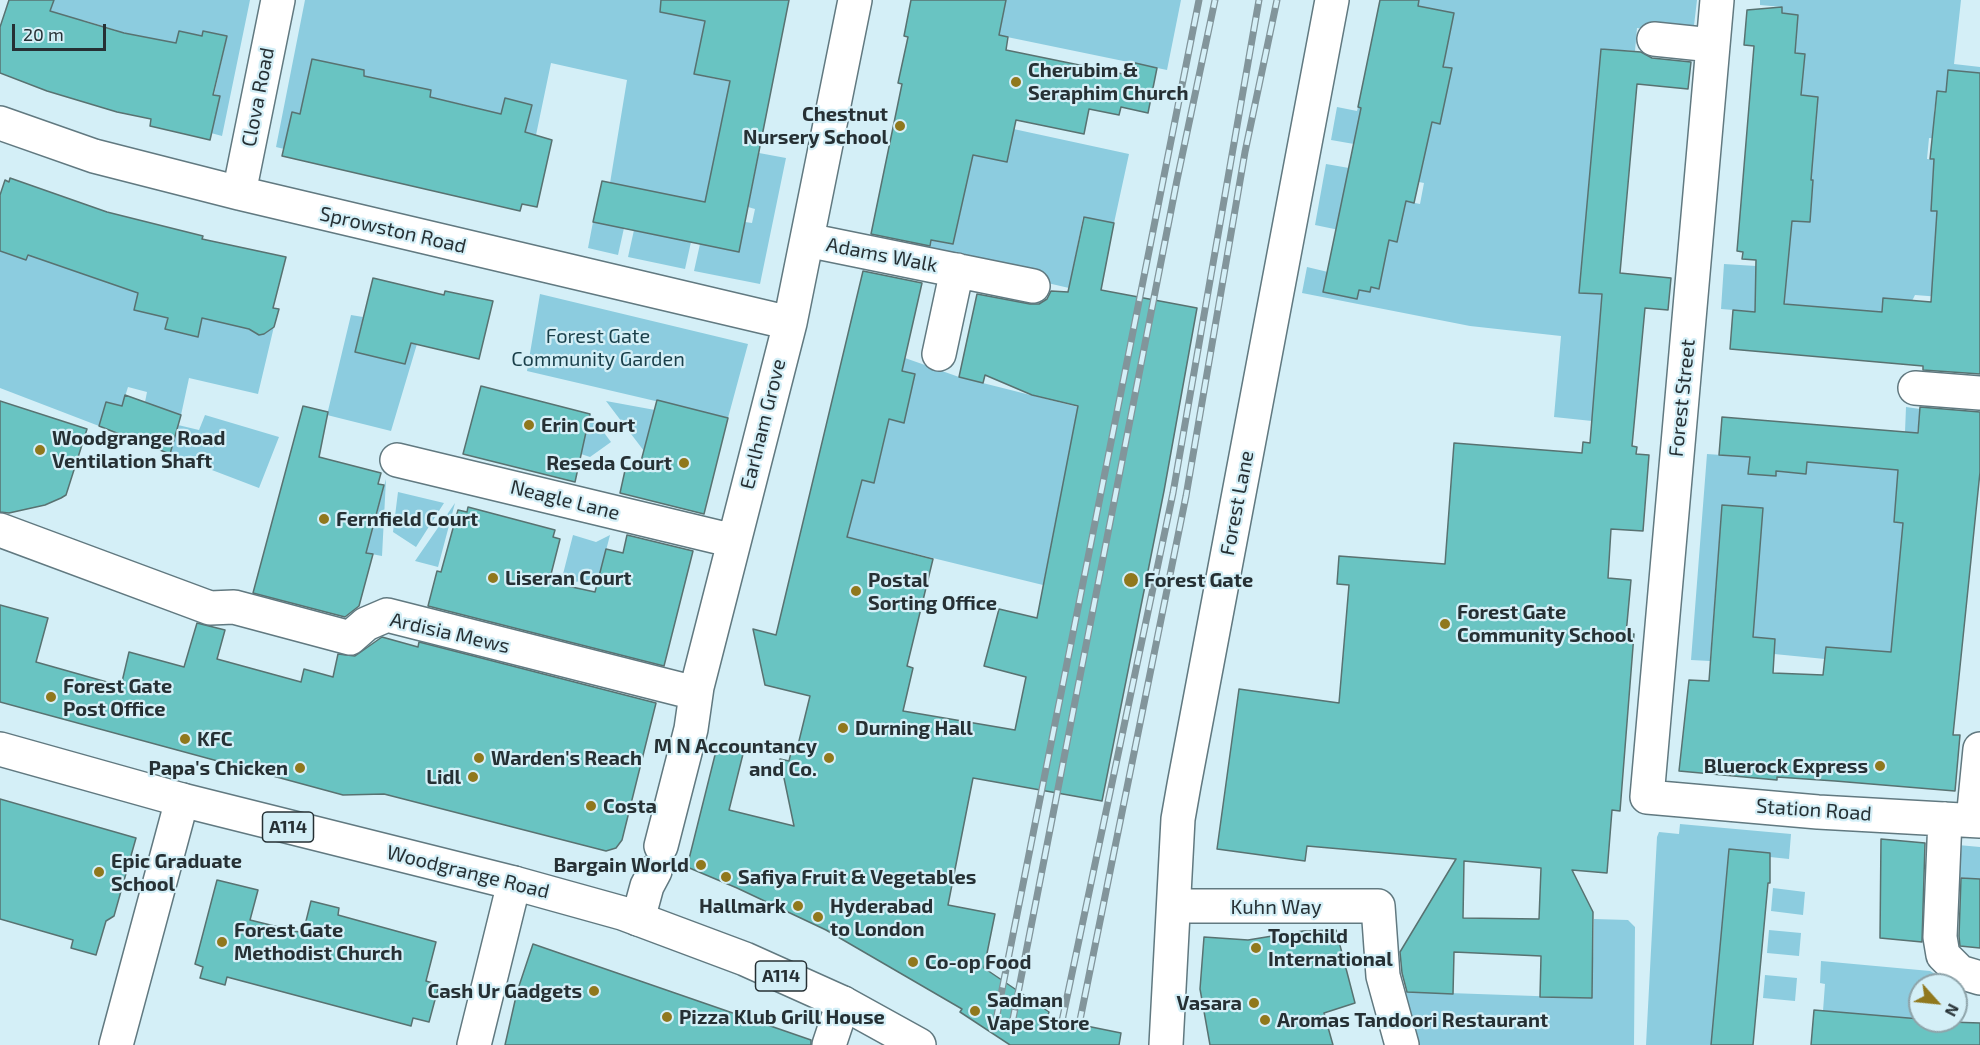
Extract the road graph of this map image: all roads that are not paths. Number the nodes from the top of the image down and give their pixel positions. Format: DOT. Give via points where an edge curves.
graph roads {
  1 [pos="278,0"];
  2 [pos="855,0"];
  3 [pos="1332,0"];
  4 [pos="1717,0"];
  5 [pos="1654,39"];
  6 [pos="1712,45"];
  7 [pos="0,123"];
  8 [pos="239,193"];
  9 [pos="807,240"];
  10 [pos="957,270"];
  11 [pos="1033,286"];
  12 [pos="790,322"];
  13 [pos="939,354"];
  14 [pos="1915,388"];
  15 [pos="1980,393"];
  16 [pos="397,460"];
  17 [pos="0,530"];
  18 [pos="734,541"];
  19 [pos="695,693"];
  20 [pos="0,749"];
  21 [pos="1980,749"];
  22 [pos="1647,797"];
  23 [pos="182,800"];
  24 [pos="1966,820"];
  25 [pos="514,883"];
  26 [pos="1174,906"];
  27 [pos="638,919"];
  28 [pos="1980,978"];
  29 [pos="843,1003"];
  30 [pos="116,1045"];
  31 [pos="474,1045"];
  32 [pos="829,1045"];
  33 [pos="919,1045"];
  34 [pos="1166,1045"];
  35 [pos="1402,1045"];
  1 -- 8 [label="street, Clova Road"];
  2 -- 9 [label="street, Earlham Grove"];
  3 -- 26 [label="street, Forest Lane" via="1178,819"];
  4 -- 6 [label="street, Forest Street"];
  5 -- 6 [label="street"];
  6 -- 22 [label="street, Forest Street"];
  7 -- 8 [label="street, Sprowston Road" via="94,156"];
  8 -- 12 [label="street, Sprowston Road"];
  9 -- 10 [label="street, Adams Walk"];
  9 -- 12 [label="street, Earlham Grove"];
  10 -- 11 [label="street, Adams Walk"];
  10 -- 13 [label="street, Adams Walk"];
  12 -- 18 [label="street, Earlham Grove"];
  14 -- 15 [label="street"];
  16 -- 18 [label="street, Neagle Lane"];
  17 -- 19 [label="street, Ardisia Mews" via="210,608 234,608 350,638 366,624 387,615"];
  18 -- 19 [label="street, Earlham Grove"];
  19 -- 27 [label="street, Earlham Grove" via="691,729 658,859"];
  20 -- 23 [label="street, Woodgrange Road / A114"];
  21 -- 24 [label="street"];
  22 -- 24 [label="street, Station Road"];
  23 -- 25 [label="street, Woodgrange Road / A114"];
  23 -- 30 [label="street"];
  24 -- 28 [label="street" via="1940,937 1942,955 1960,972"];
  25 -- 27 [label="street, Woodgrange Road / A114"];
  25 -- 31 [label="street"];
  26 -- 34 [label="street, Forest Lane"];
  26 -- 35 [label="street, Kuhn Way" via="1378,906 1383,976"];
  27 -- 29 [label="street, Woodgrange Road / A114" via="745,959"];
  29 -- 32 [label="street"];
  29 -- 33 [label="street, Woodgrange Road / A114"];
}
